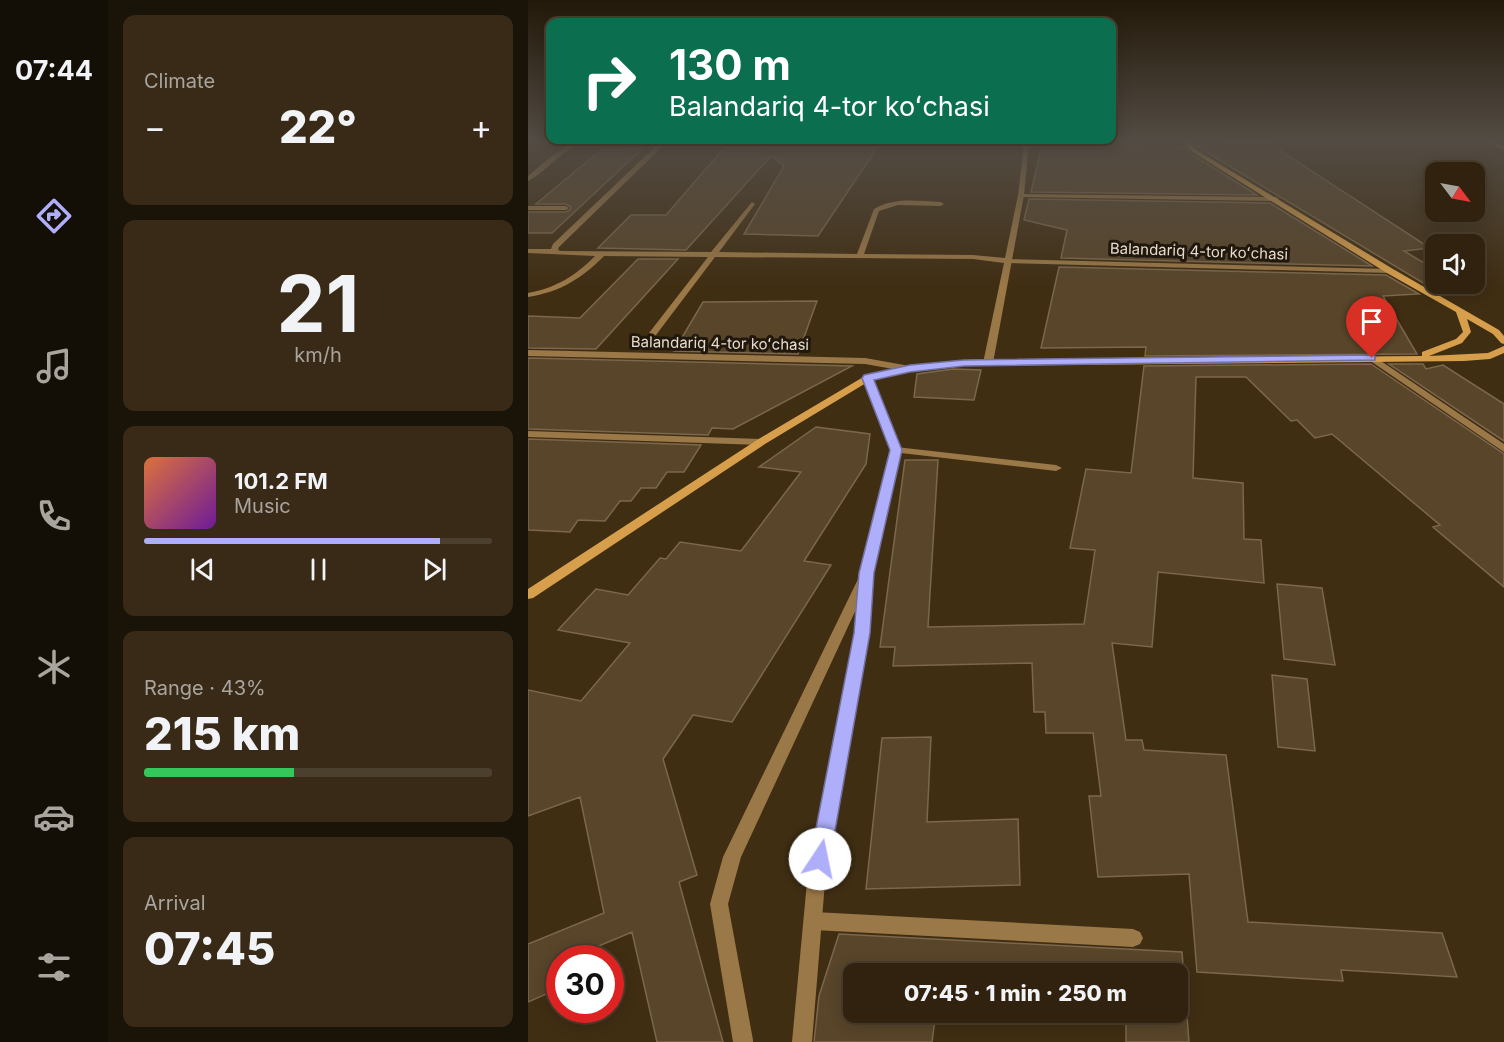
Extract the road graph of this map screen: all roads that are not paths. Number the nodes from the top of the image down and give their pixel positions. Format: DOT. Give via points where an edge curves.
graph roads {
  1 [pos="615,190"];
  2 [pos="1022,190"];
  3 [pos="1260,190"];
  4 [pos="1021,195"];
  5 [pos="1276,199"];
  6 [pos="752,204"];
  7 [pos="941,204"];
  8 [pos="528,208"];
  9 [pos="566,208"];
  10 [pos="528,251"];
  11 [pos="554,251"];
  12 [pos="602,253"];
  13 [pos="714,254"];
  14 [pos="860,255"];
  15 [pos="1008,261"];
  16 [pos="1390,271"];
  17 [pos="528,295"];
  18 [pos="1460,312"];
  19 [pos="653,333"];
  20 [pos="1504,341"];
  21 [pos="1504,349"];
  22 [pos="528,353"];
  23 [pos="1372,358"];
  24 [pos="1410,358"];
  25 [pos="988,363"];
  26 [pos="910,369"];
  27 [pos="868,378"];
  28 [pos="528,434"];
  29 [pos="761,442"];
  30 [pos="1504,449"];
  31 [pos="896,450"];
  32 [pos="1056,468"];
  33 [pos="867,573"];
  34 [pos="528,595"];
  35 [pos="814,921"];
  36 [pos="1133,938"];
  37 [pos="743,1040"];
  38 [pos="802,1042"];
  1 -- 11 [label="street"];
  2 -- 4 [label="street"];
  3 -- 5 [label="street, Balandariq 4-tor koʻchasi"];
  4 -- 5 [label="street"];
  4 -- 15 [label="street"];
  5 -- 16 [label="street, Balandariq 4-tor koʻchasi"];
  6 -- 13 [label="street"];
  7 -- 14 [label="street" via="880,206"];
  8 -- 9 [label="street"];
  10 -- 11 [label="street, Balandariq 4-tor koʻchasi"];
  11 -- 12 [label="street, Balandariq 4-tor koʻchasi"];
  12 -- 13 [label="street, Balandariq 4-tor koʻchasi"];
  12 -- 17 [label="street" via="579,277 565,285"];
  13 -- 14 [label="street, Balandariq 4-tor koʻchasi"];
  13 -- 19 [label="street"];
  14 -- 15 [label="street, Balandariq 4-tor koʻchasi"];
  15 -- 16 [label="street, Balandariq 4-tor koʻchasi"];
  15 -- 25 [label="street"];
  16 -- 18 [label="street, Balandariq 4-tor koʻchasi"];
  18 -- 20 [label="street, Balandariq 4-tor koʻchasi" via="1496,332"];
  18 -- 24 [label="street, Balandariq 4-tor koʻchasi" via="1467,332 1460,341"];
  21 -- 24 [label="street, Balandariq 4-tor koʻchasi" via="1490,356"];
  22 -- 26 [label="street, Balandariq 4-tor koʻchasi" via="865,361"];
  23 -- 24 [label="street, Balandariq 4-tor koʻchasi"];
  23 -- 25 [label="street, Balandariq 4-tor koʻchasi"];
  23 -- 30 [label="street"];
  25 -- 26 [label="street, Balandariq 4-tor koʻchasi"];
  26 -- 27 [label="street, Balandariq 4-tor koʻchasi"];
  27 -- 29 [label="street, Balandariq 4-tor koʻchasi"];
  27 -- 31 [label="street"];
  28 -- 29 [label="street"];
  29 -- 34 [label="street, Balandariq 4-tor koʻchasi"];
  31 -- 32 [label="street"];
  31 -- 33 [label="street"];
  33 -- 35 [label="street" via="862,633 816,882"];
  33 -- 37 [label="street" via="732,857 718,904"];
  35 -- 36 [label="street"];
  35 -- 38 [label="street"];
}
